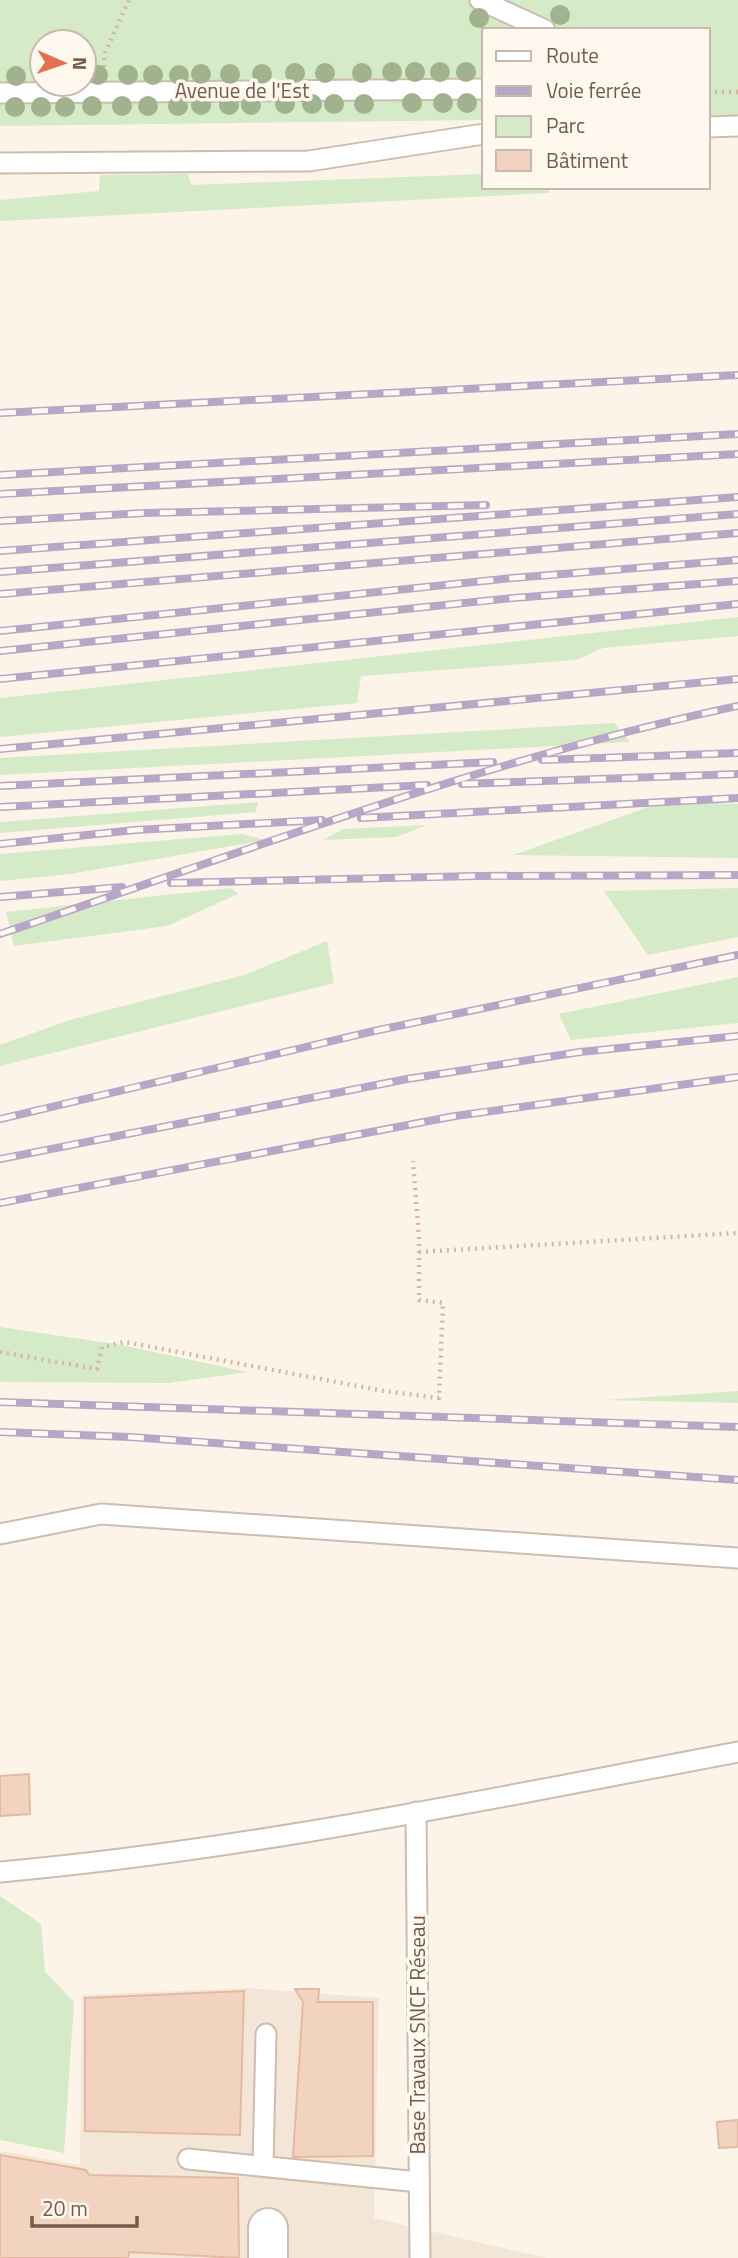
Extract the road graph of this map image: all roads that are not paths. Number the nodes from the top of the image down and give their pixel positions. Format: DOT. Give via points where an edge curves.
graph roads {
  1 [pos="480,0"];
  2 [pos="541,28"];
  3 [pos="482,89"];
  4 [pos="0,93"];
  5 [pos="710,127"];
  6 [pos="738,127"];
  7 [pos="482,134"];
  8 [pos="0,163"];
  9 [pos="0,1534"];
  10 [pos="738,1558"];
  11 [pos="738,1752"];
  12 [pos="416,1812"];
  13 [pos="0,1872"];
  14 [pos="266,2034"];
  15 [pos="188,2159"];
  16 [pos="263,2166"];
  17 [pos="419,2182"];
  18 [pos="419,2258"];
  1 -- 2 [label="lane"];
  3 -- 4 [label="lane, Avenue de l'Est"];
  5 -- 6 [label="lane"];
  7 -- 8 [label="lane" via="309,161"];
  9 -- 10 [label="lane" via="101,1514"];
  11 -- 12 [label="lane"];
  12 -- 13 [label="lane" via="124,1861"];
  12 -- 17 [label="lane, Base Travaux SNCF Réseau"];
  14 -- 16 [label="lane"];
  15 -- 16 [label="lane"];
  16 -- 17 [label="lane"];
  17 -- 18 [label="lane, Base Travaux SNCF Réseau"];
}
